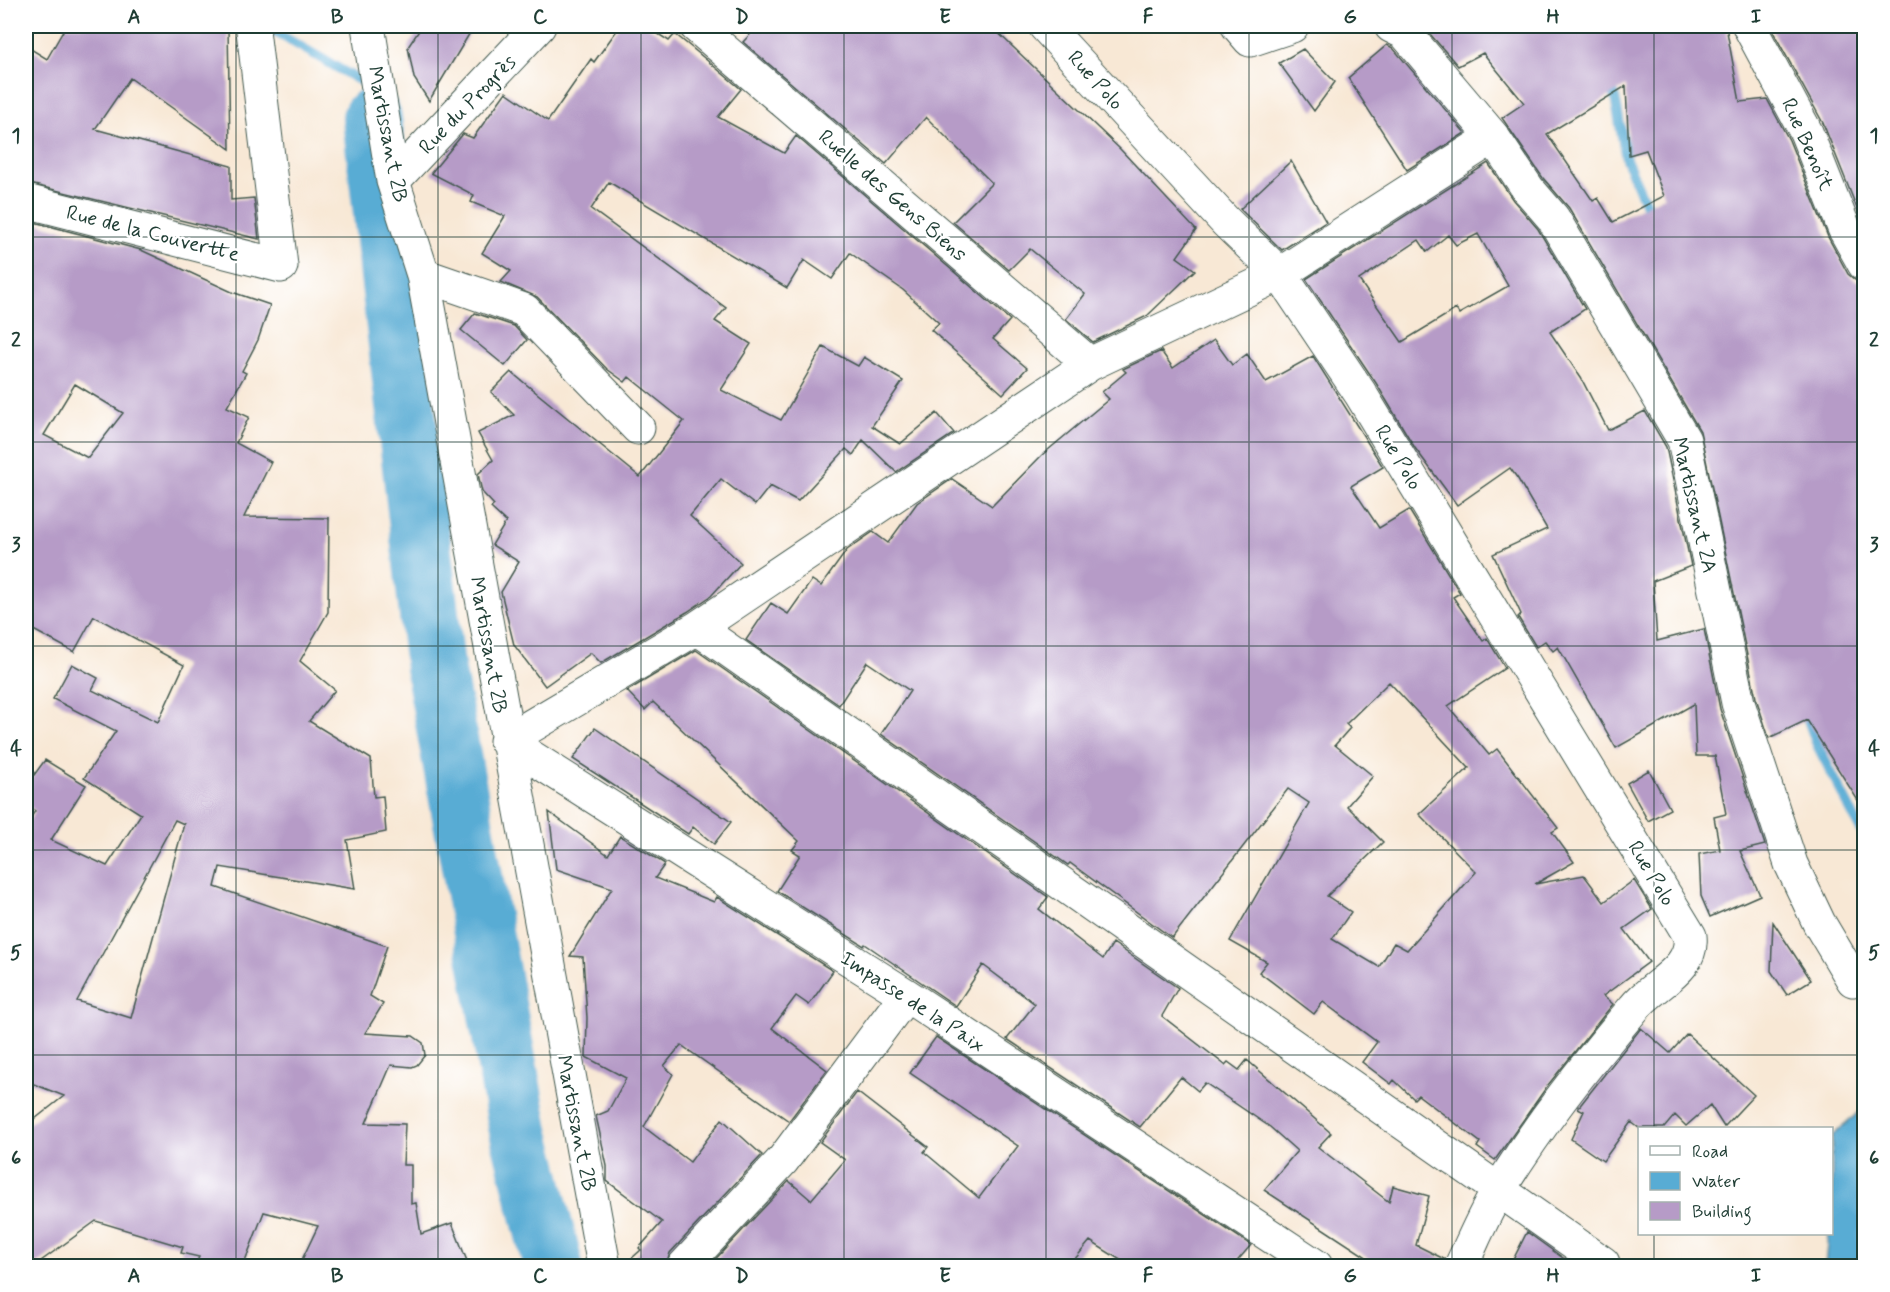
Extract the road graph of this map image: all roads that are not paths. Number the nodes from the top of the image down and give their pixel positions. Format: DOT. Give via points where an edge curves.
graph roads {
  1 [pos="368,26"];
  2 [pos="539,26"];
  3 [pos="696,26"];
  4 [pos="1045,26"];
  5 [pos="1238,26"];
  6 [pos="1292,26"];
  7 [pos="1391,26"];
  8 [pos="1749,26"];
  9 [pos="254,28"];
  10 [pos="1493,137"];
  11 [pos="393,181"];
  12 [pos="26,201"];
  13 [pos="1864,264"];
  14 [pos="1280,274"];
  15 [pos="423,275"];
  16 [pos="1090,364"];
  17 [pos="638,428"];
  18 [pos="697,628"];
  19 [pos="506,741"];
  20 [pos="1853,980"];
  21 [pos="906,995"];
  22 [pos="1498,1190"];
  23 [pos="1603,1263"];
  24 [pos="604,1266"];
  25 [pos="684,1266"];
  26 [pos="1316,1266"];
  27 [pos="1461,1266"];
  1 -- 11 [label="street, Martissant 2B"];
  2 -- 11 [label="street, Rue du Progrès"];
  3 -- 16 [label="street, Ruelle des Gens Biens"];
  4 -- 14 [label="street, Rue Polo" via="1226,222"];
  5 -- 6 [label="street" via="1250,40"];
  7 -- 10 [label="street, Martissant 2A" via="1405,33"];
  8 -- 13 [label="street, Rue Benoît" via="1806,132 1844,228"];
  9 -- 12 [label="street, Rue de la Couvertte" via="281,266"];
  10 -- 14 [label="street"];
  10 -- 20 [label="street, Martissant 2A" via="1553,218 1684,440 1738,703 1791,864 1819,923"];
  11 -- 15 [label="street, Martissant 2B"];
  14 -- 16 [label="street"];
  14 -- 22 [label="street, Rue Polo" via="1360,393 1690,936 1692,950 1684,964 1644,996 1568,1087"];
  15 -- 17 [label="street" via="524,310"];
  15 -- 19 [label="street, Martissant 2B"];
  16 -- 18 [label="street"];
  18 -- 19 [label="street"];
  18 -- 22 [label="street"];
  19 -- 21 [label="street, Impasse de la Paix"];
  19 -- 24 [label="street, Martissant 2B"];
  21 -- 25 [label="street" via="783,1160"];
  21 -- 26 [label="street, Impasse de la Paix"];
  22 -- 23 [label="street"];
  22 -- 27 [label="street"];
}
